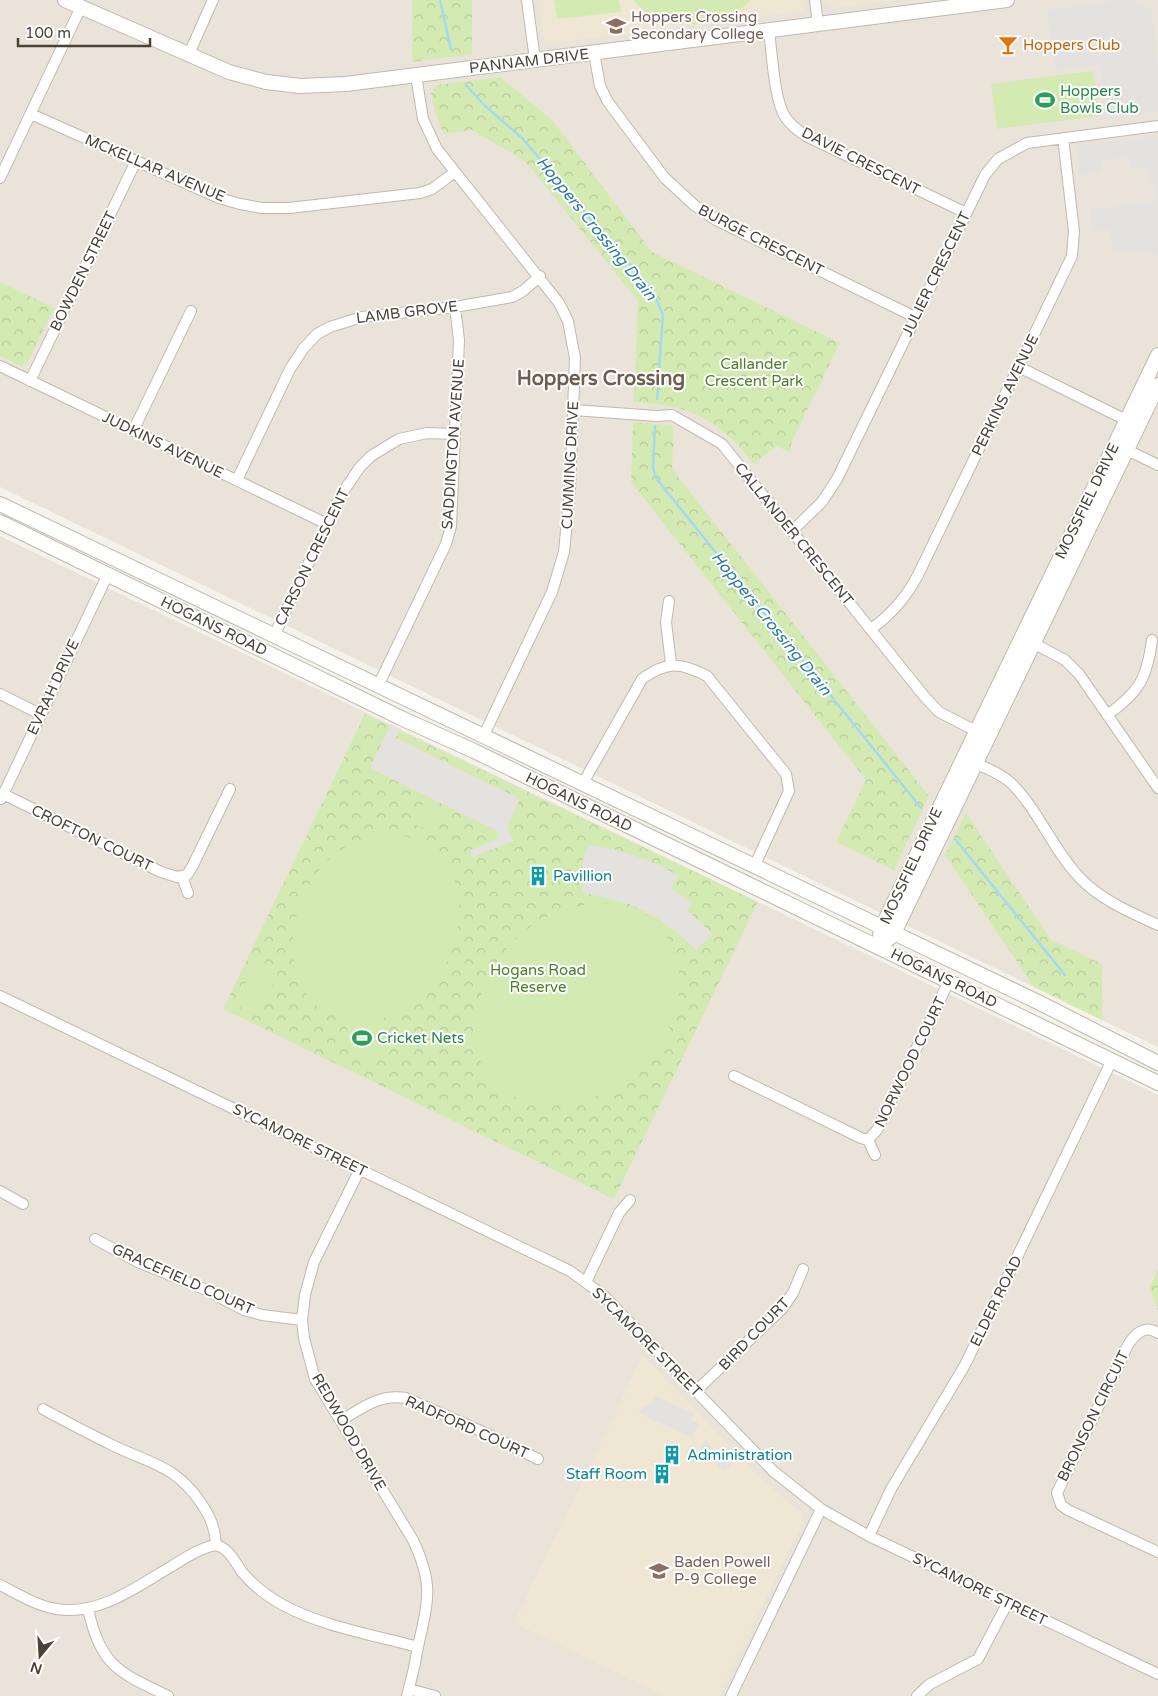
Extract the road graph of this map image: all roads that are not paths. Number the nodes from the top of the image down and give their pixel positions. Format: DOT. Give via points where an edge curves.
graph roads {
  1 [pos="65,0"];
  2 [pos="213,0"];
  3 [pos="527,0"];
  4 [pos="815,0"];
  5 [pos="1007,0"];
  6 [pos="977,2"];
  7 [pos="81,7"];
  8 [pos="818,24"];
  9 [pos="769,31"];
  10 [pos="594,53"];
  11 [pos="188,56"];
  12 [pos="535,60"];
  13 [pos="416,75"];
  14 [pos="31,114"];
  15 [pos="1158,126"];
  16 [pos="1062,138"];
  17 [pos="136,161"];
  18 [pos="455,172"];
  19 [pos="0,178"];
  20 [pos="966,213"];
  21 [pos="540,276"];
  22 [pos="455,307"];
  23 [pos="191,311"];
  24 [pos="915,316"];
  25 [pos="1158,355"];
  26 [pos="0,366"];
  27 [pos="1019,367"];
  28 [pos="30,381"];
  29 [pos="1158,385"];
  30 [pos="574,410"];
  31 [pos="1132,423"];
  32 [pos="133,431"];
  33 [pos="455,434"];
  34 [pos="1121,447"];
  35 [pos="1158,465"];
  36 [pos="237,480"];
  37 [pos="0,504"];
  38 [pos="0,522"];
  39 [pos="327,524"];
  40 [pos="792,531"];
  41 [pos="114,559"];
  42 [pos="108,574"];
  43 [pos="670,601"];
  44 [pos="871,629"];
  45 [pos="274,636"];
  46 [pos="1152,640"];
  47 [pos="1027,641"];
  48 [pos="671,664"];
  49 [pos="378,686"];
  50 [pos="0,694"];
  51 [pos="403,698"];
  52 [pos="40,714"];
  53 [pos="1107,715"];
  54 [pos="401,718"];
  55 [pos="982,734"];
  56 [pos="483,737"];
  57 [pos="474,751"];
  58 [pos="969,760"];
  59 [pos="582,785"];
  60 [pos="1158,788"];
  61 [pos="230,789"];
  62 [pos="2,797"];
  63 [pos="754,868"];
  64 [pos="182,877"];
  65 [pos="188,893"];
  66 [pos="1158,925"];
  67 [pos="887,932"];
  68 [pos="879,947"];
  69 [pos="949,981"];
  70 [pos="0,996"];
  71 [pos="1119,1044"];
  72 [pos="1112,1060"];
  73 [pos="1158,1063"];
  74 [pos="734,1076"];
  75 [pos="1158,1083"];
  76 [pos="868,1140"];
  77 [pos="875,1155"];
  78 [pos="360,1169"];
  79 [pos="0,1191"];
  80 [pos="630,1200"];
  81 [pos="24,1204"];
  82 [pos="95,1239"];
  83 [pos="803,1269"];
  84 [pos="586,1282"];
  85 [pos="302,1320"];
  86 [pos="1158,1333"];
  87 [pos="696,1391"];
  88 [pos="42,1409"];
  89 [pos="342,1420"];
  90 [pos="538,1459"];
  91 [pos="821,1510"];
  92 [pos="869,1536"];
  93 [pos="216,1545"];
  94 [pos="1158,1552"];
  95 [pos="0,1585"];
  96 [pos="1008,1602"];
  97 [pos="88,1609"];
  98 [pos="418,1647"];
  99 [pos="1158,1674"];
  100 [pos="408,1693"];
  101 [pos="168,1696"];
  102 [pos="435,1696"];
  103 [pos="732,1696"];
  104 [pos="917,1696"];
  1 -- 7 [label="street, PANNAM DRIVE"];
  2 -- 11 [label="street"];
  3 -- 12 [label="street"];
  4 -- 8 [label="street"];
  5 -- 6 [label="street, PANNAM DRIVE"];
  6 -- 8 [label="street, PANNAM DRIVE"];
  7 -- 11 [label="street, PANNAM DRIVE"];
  7 -- 14 [label="street"];
  8 -- 9 [label="street, PANNAM DRIVE"];
  9 -- 10 [label="street, PANNAM DRIVE"];
  9 -- 20 [label="street, DAVIE CRESCENT" via="779,103 795,129"];
  10 -- 12 [label="street, PANNAM DRIVE"];
  10 -- 24 [label="street, BURGE CRESCENT" via="600,86 608,102 664,177 694,205 716,220"];
  11 -- 13 [label="street, PANNAM DRIVE" via="266,82 300,86 338,85"];
  12 -- 13 [label="street, PANNAM DRIVE"];
  13 -- 18 [label="street, CUMMING DRIVE" via="423,119 437,149"];
  14 -- 17 [label="street, MCKELLAR AVENUE"];
  14 -- 19 [label="street"];
  15 -- 16 [label="street, JULIER CRESCENT"];
  16 -- 20 [label="street, JULIER CRESCENT" via="1027,143 998,159 984,175"];
  16 -- 27 [label="street, PERKINS AVENUE" via="1074,249"];
  17 -- 18 [label="street, MCKELLAR AVENUE" via="219,198 262,208 312,207 420,193 432,189"];
  17 -- 28 [label="street, BOWDEN STREET"];
  18 -- 21 [label="street, CUMMING DRIVE"];
  20 -- 24 [label="street, JULIER CRESCENT"];
  21 -- 22 [label="street, LAMB GROVE" via="512,297"];
  21 -- 30 [label="street, CUMMING DRIVE" via="559,303 573,340"];
  22 -- 33 [label="street, SADDINGTON AVENUE" via="460,340"];
  22 -- 36 [label="street, LAMB GROVE" via="362,317 318,334 290,369"];
  23 -- 32 [label="street"];
  24 -- 40 [label="street, JULIER CRESCENT" via="837,479 822,502"];
  25 -- 31 [label="street, MOSSFIEL DRIVE"];
  26 -- 28 [label="street, JUDKINS AVENUE"];
  27 -- 31 [label="street"];
  27 -- 44 [label="street, PERKINS AVENUE" via="914,582 903,601"];
  28 -- 32 [label="street, JUDKINS AVENUE"];
  29 -- 31 [label="street, MOSSFIEL DRIVE"];
  30 -- 40 [label="street, CALLANDER CRESCENT" via="672,415 693,426 722,444"];
  30 -- 56 [label="street, CUMMING DRIVE" via="568,531 559,572"];
  31 -- 34 [label="street, MOSSFIEL DRIVE"];
  32 -- 36 [label="street, JUDKINS AVENUE"];
  33 -- 39 [label="street, CARSON CRESCENT" via="413,435 399,439 371,456 350,479"];
  33 -- 49 [label="street, SADDINGTON AVENUE" via="450,526 446,544"];
  34 -- 35 [label="street"];
  34 -- 47 [label="street, MOSSFIEL DRIVE"];
  36 -- 39 [label="street, JUDKINS AVENUE"];
  37 -- 41 [label="street, HOGANS ROAD"];
  38 -- 42 [label="street, HOGANS ROAD"];
  39 -- 45 [label="street, CARSON CRESCENT"];
  40 -- 44 [label="street, CALLANDER CRESCENT"];
  41 -- 42 [label="street"];
  41 -- 45 [label="street, HOGANS ROAD"];
  42 -- 52 [label="street, EVRAH DRIVE"];
  42 -- 54 [label="street, HOGANS ROAD"];
  43 -- 48 [label="street" via="666,622"];
  44 -- 55 [label="street, CALLANDER CRESCENT" via="939,712"];
  45 -- 49 [label="street, HOGANS ROAD"];
  46 -- 53 [label="street" via="1147,668 1133,695"];
  47 -- 53 [label="street" via="1065,660 1079,674"];
  47 -- 55 [label="street, MOSSFIEL DRIVE"];
  48 -- 59 [label="street" via="655,669 642,679"];
  48 -- 63 [label="street" via="690,667 707,676 786,774 789,791"];
  49 -- 51 [label="street, HOGANS ROAD"];
  50 -- 52 [label="street"];
  51 -- 54 [label="street"];
  51 -- 56 [label="street, HOGANS ROAD"];
  52 -- 62 [label="street, EVRAH DRIVE"];
  53 -- 60 [label="street"];
  54 -- 57 [label="street, HOGANS ROAD"];
  55 -- 58 [label="street, MOSSFIEL DRIVE"];
  56 -- 57 [label="street"];
  56 -- 59 [label="street, HOGANS ROAD"];
  57 -- 68 [label="street, HOGANS ROAD"];
  58 -- 66 [label="street" via="1011,783 1068,864 1093,890"];
  58 -- 67 [label="street, MOSSFIEL DRIVE"];
  59 -- 63 [label="street, HOGANS ROAD"];
  61 -- 64 [label="street" via="192,867"];
  62 -- 64 [label="street, CROFTON COURT" via="161,872"];
  63 -- 67 [label="street, HOGANS ROAD"];
  64 -- 65 [label="street"];
  67 -- 68 [label="street, MOSSFIEL DRIVE"];
  67 -- 71 [label="street, HOGANS ROAD" via="1040,1003"];
  68 -- 69 [label="street, HOGANS ROAD"];
  69 -- 72 [label="street, HOGANS ROAD"];
  69 -- 76 [label="street, NORWOOD COURT" via="877,1130"];
  70 -- 78 [label="street, SYCAMORE STREET"];
  71 -- 72 [label="street"];
  71 -- 73 [label="street, HOGANS ROAD"];
  72 -- 75 [label="street, HOGANS ROAD"];
  72 -- 92 [label="street, ELDER ROAD" via="964,1365 891,1489"];
  74 -- 76 [label="street, NORWOOD COURT"];
  76 -- 77 [label="street, NORWOOD COURT"];
  78 -- 84 [label="street, SYCAMORE STREET" via="556,1264"];
  78 -- 85 [label="street, REDWOOD DRIVE" via="314,1262"];
  79 -- 81 [label="street"];
  80 -- 84 [label="street" via="619,1213"];
  82 -- 85 [label="street, GRACEFIELD COURT" via="244,1310"];
  83 -- 87 [label="street, BIRD COURT" via="793,1293 782,1308"];
  84 -- 87 [label="street, SYCAMORE STREET" via="620,1312"];
  85 -- 89 [label="street, REDWOOD DRIVE" via="315,1378"];
  86 -- 94 [label="street, BRONSON CIRCUIT" via="1143,1330 1128,1345 1057,1493 1068,1510"];
  87 -- 91 [label="street, SYCAMORE STREET" via="773,1471"];
  88 -- 93 [label="street" via="172,1472 187,1483 211,1518"];
  89 -- 90 [label="street, RADFORD COURT" via="380,1398 406,1398"];
  89 -- 98 [label="street, REDWOOD DRIVE" via="422,1560 428,1606"];
  91 -- 92 [label="street, SYCAMORE STREET"];
  91 -- 103 [label="street"];
  92 -- 96 [label="street, SYCAMORE STREET"];
  93 -- 97 [label="street" via="201,1550 121,1596"];
  93 -- 98 [label="street" via="227,1551 266,1594 283,1605 318,1620"];
  95 -- 97 [label="street" via="56,1609"];
  96 -- 99 [label="street, SYCAMORE STREET"];
  96 -- 104 [label="street" via="978,1659 930,1684"];
  97 -- 101 [label="street" via="100,1649 109,1661 125,1674"];
  98 -- 100 [label="street, REDWOOD DRIVE"];
  100 -- 102 [label="street"];
}
